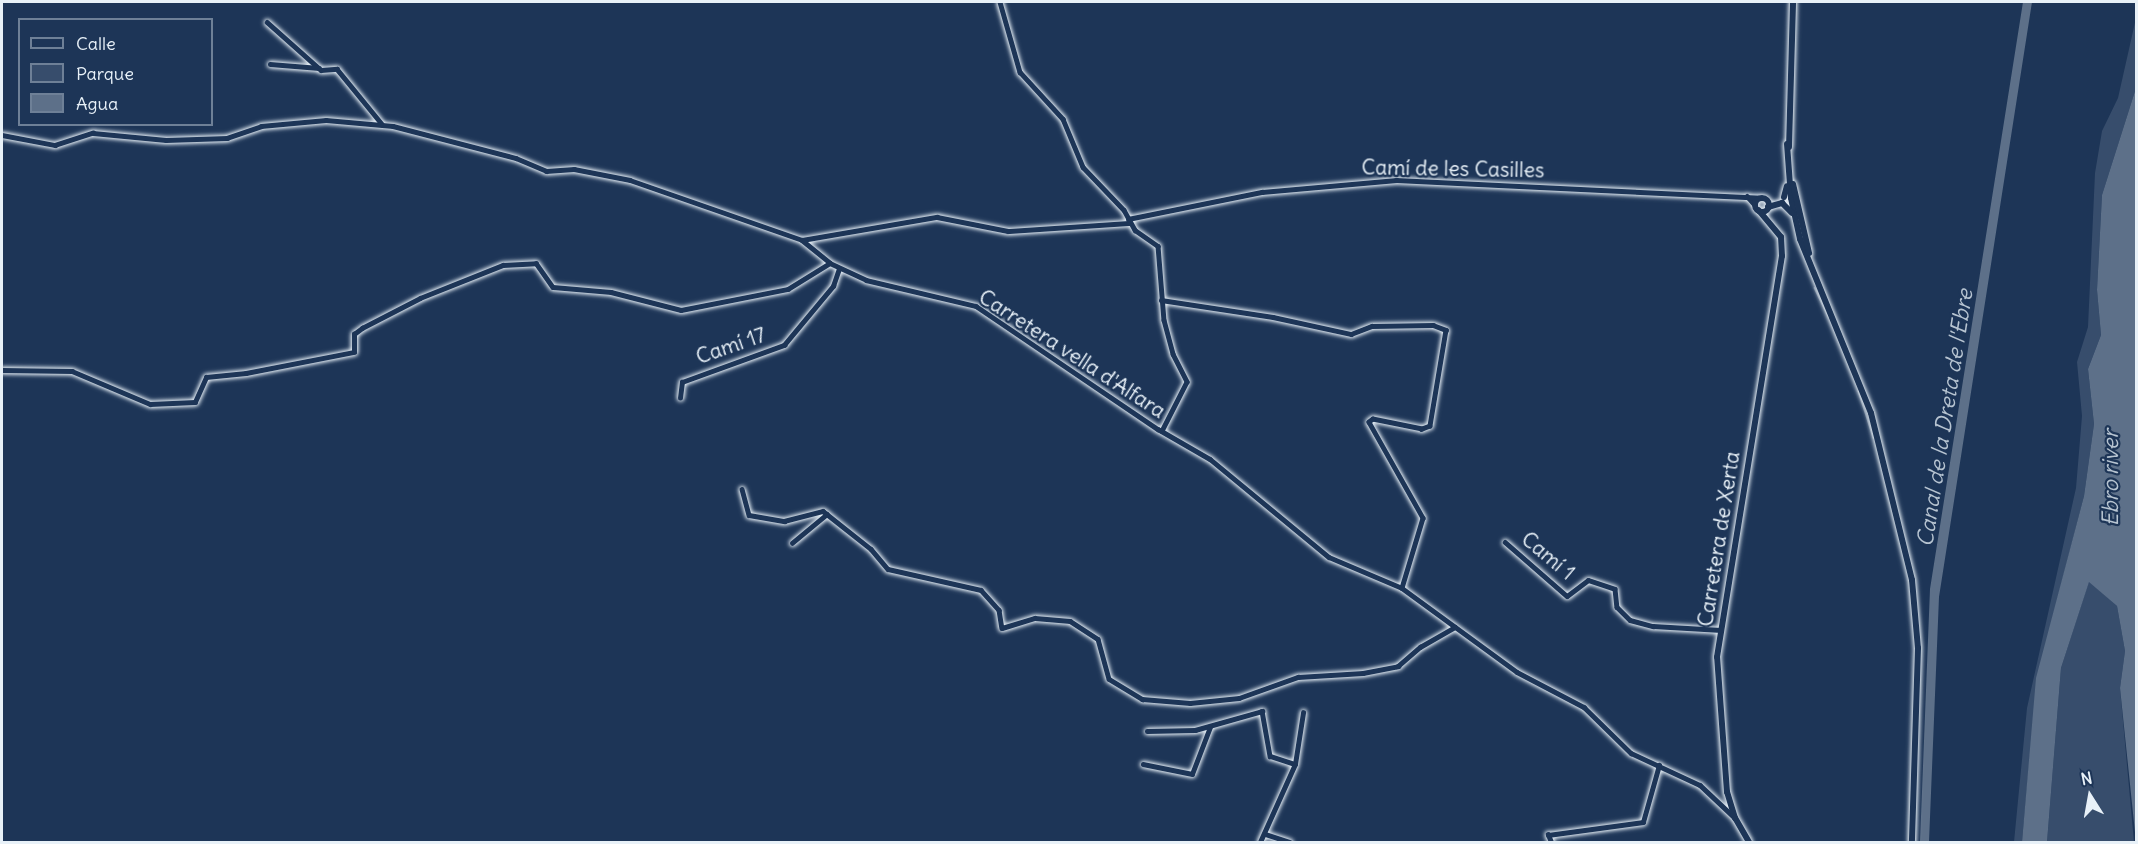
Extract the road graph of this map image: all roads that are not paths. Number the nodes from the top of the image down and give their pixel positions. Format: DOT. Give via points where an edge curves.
graph roads {
  1 [pos="1000,2"];
  2 [pos="1792,2"];
  3 [pos="267,22"];
  4 [pos="270,64"];
  5 [pos="319,68"];
  6 [pos="382,124"];
  7 [pos="1788,129"];
  8 [pos="2,135"];
  9 [pos="1791,167"];
  10 [pos="1745,195"];
  11 [pos="1763,198"];
  12 [pos="1786,200"];
  13 [pos="1756,207"];
  14 [pos="1767,208"];
  15 [pos="1129,221"];
  16 [pos="1770,222"];
  17 [pos="1803,234"];
  18 [pos="802,240"];
  19 [pos="830,263"];
  20 [pos="839,269"];
  21 [pos="1822,290"];
  22 [pos="1161,300"];
  23 [pos="2,370"];
  24 [pos="680,398"];
  25 [pos="1162,431"];
  26 [pos="742,489"];
  27 [pos="826,513"];
  28 [pos="1504,542"];
  29 [pos="792,543"];
  30 [pos="1402,588"];
  31 [pos="1455,627"];
  32 [pos="1720,630"];
  33 [pos="1303,713"];
  34 [pos="1210,727"];
  35 [pos="1147,731"];
  36 [pos="1143,764"];
  37 [pos="1295,764"];
  38 [pos="1659,765"];
  39 [pos="1735,818"];
  40 [pos="1265,834"];
  41 [pos="1260,843"];
  42 [pos="1290,843"];
  43 [pos="1551,843"];
  44 [pos="1749,843"];
  45 [pos="1912,843"];
  1 -- 15 [label="street" via="1016,67 1063,119 1080,163 1098,179"];
  2 -- 7 [label="main road"];
  3 -- 5 [label="street"];
  4 -- 5 [label="street"];
  5 -- 6 [label="street" via="337,69"];
  6 -- 8 [label="street, Carretera vella d'Alfara" via="327,120 261,126 227,138 187,140 93,133 55,145"];
  6 -- 18 [label="street, Carretera vella d'Alfara" via="516,158 546,171 574,169 630,180"];
  7 -- 9 [label="main road"];
  7 -- 12 [label="main road"];
  9 -- 12 [label="main road"];
  9 -- 17 [label="main road"];
  10 -- 11 [label="street, Camí de les Casilles"];
  10 -- 13 [label="street"];
  10 -- 15 [label="street, Camí de les Casilles" via="1361,181 1262,192"];
  11 -- 12 [label="main road"];
  11 -- 13 [label="main road"];
  11 -- 14 [label="main road"];
  12 -- 14 [label="main road"];
  12 -- 17 [label="main road"];
  12 -- 21 [label="main road"];
  13 -- 14 [label="main road"];
  13 -- 16 [label="main road"];
  14 -- 16 [label="main road"];
  15 -- 18 [label="street, Camí de les Casilles" via="1008,231 937,217"];
  15 -- 22 [label="street" via="1158,246"];
  16 -- 32 [label="main road, Carretera de Xerta" via="1781,237 1780,273"];
  17 -- 21 [label="main road"];
  18 -- 19 [label="street, Carretera vella d'Alfara"];
  19 -- 20 [label="street, Carretera vella d'Alfara"];
  19 -- 23 [label="street" via="788,289 681,310 611,292 553,287 536,263 503,265 420,298 362,328 354,334 354,352 206,377 195,402 150,404 72,371"];
  20 -- 24 [label="street, Camí 17" via="833,286 784,345 682,382"];
  20 -- 25 [label="street, Carretera vella d'Alfara" via="866,280 976,306"];
  21 -- 45 [label="main road" via="1871,413 1912,580 1918,648"];
  22 -- 25 [label="street" via="1170,345 1187,382"];
  22 -- 30 [label="street" via="1351,334 1372,326 1433,325 1446,330 1430,426 1422,429 1373,419 1369,422 1423,518"];
  25 -- 30 [label="street, Carretera vella d'Alfara" via="1210,459 1329,557"];
  26 -- 27 [label="street" via="749,515 784,521"];
  27 -- 29 [label="street"];
  27 -- 31 [label="street" via="873,551 888,569 983,591 999,611 1000,628 1035,618 1064,619 1075,624 1098,639 1108,679 1142,699 1194,703 1239,698 1298,677 1363,673 1398,666 1420,647"];
  28 -- 32 [label="street, Camí 1" via="1567,596 1588,580 1615,589 1617,607 1630,620 1653,626"];
  30 -- 31 [label="street, Carretera vella d'Alfara"];
  31 -- 38 [label="street, Carretera vella d'Alfara" via="1516,672 1584,707 1631,753"];
  32 -- 39 [label="main road, Carretera de Xerta" via="1717,657 1725,769"];
  33 -- 37 [label="street"];
  34 -- 35 [label="street"];
  34 -- 36 [label="street" via="1192,774"];
  34 -- 37 [label="street" via="1264,712 1270,756"];
  37 -- 40 [label="street"];
  38 -- 39 [label="street, Carretera vella d'Alfara" via="1700,785"];
  38 -- 43 [label="street" via="1642,822 1548,835"];
  39 -- 44 [label="main road, Carretera de Xerta"];
  40 -- 41 [label="street"];
  40 -- 42 [label="street"];
}
